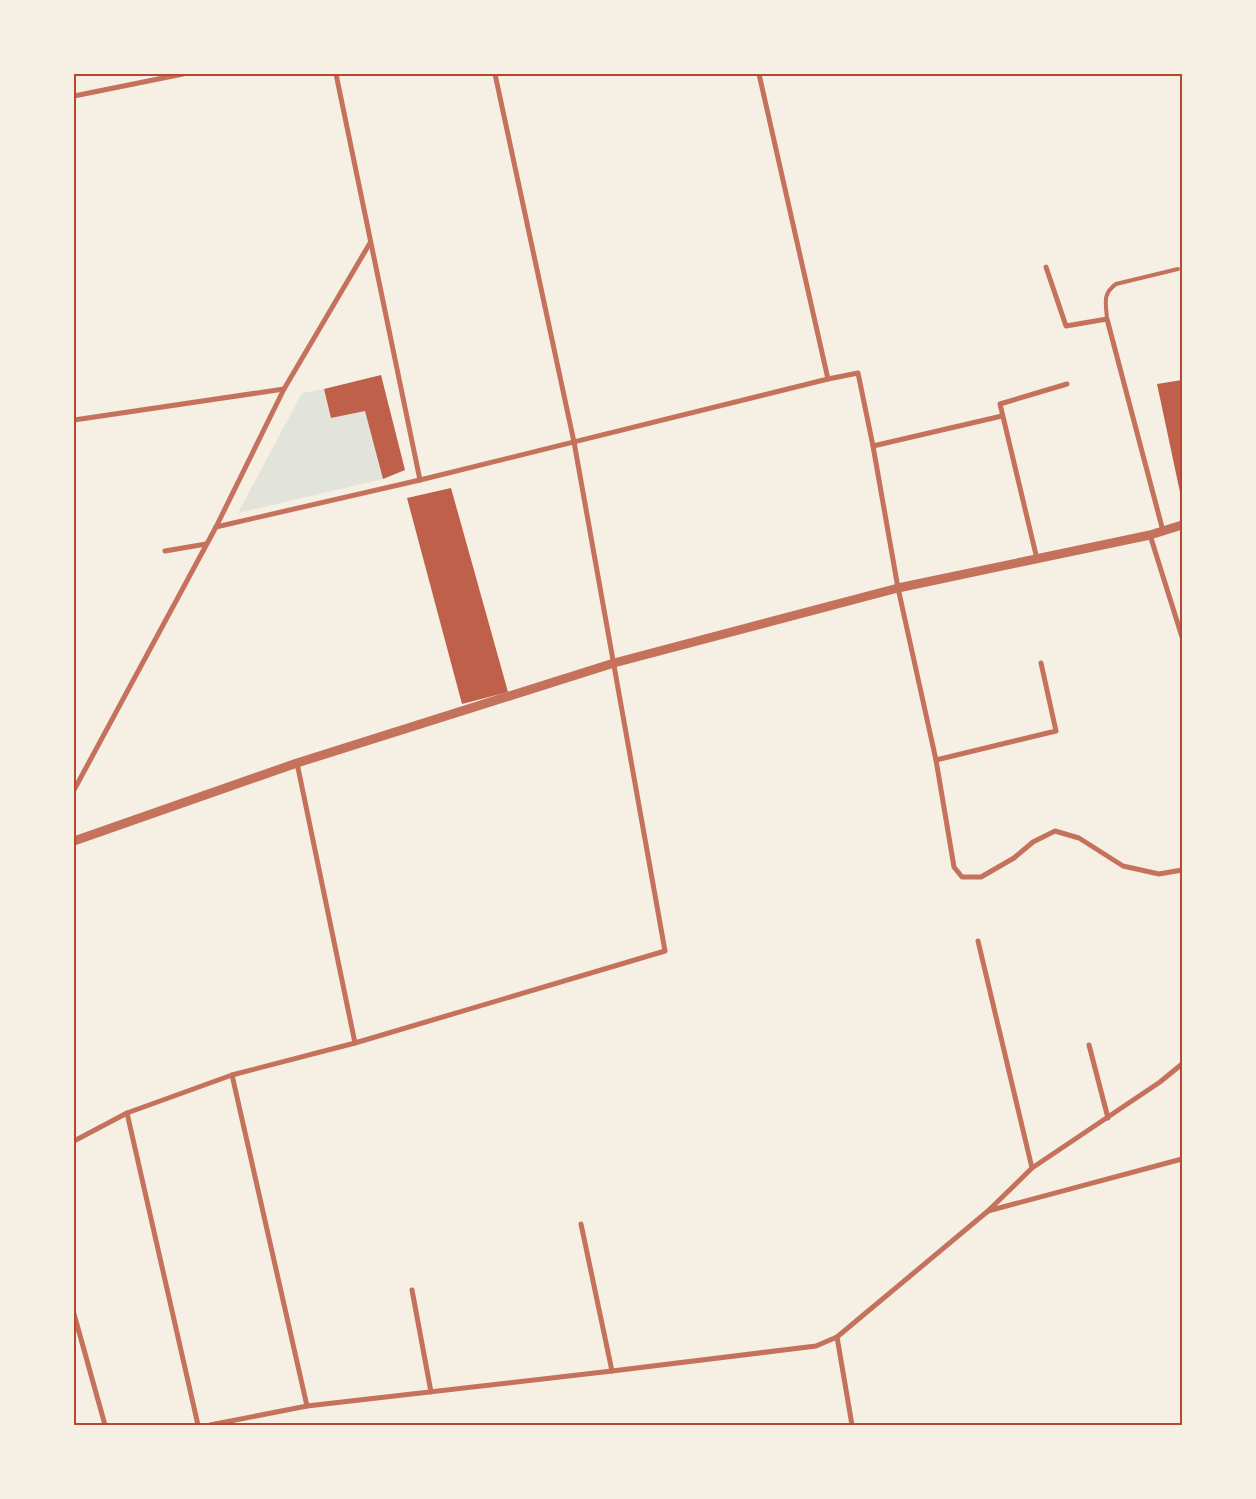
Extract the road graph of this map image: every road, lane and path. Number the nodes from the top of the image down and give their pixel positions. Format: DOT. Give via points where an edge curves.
graph roads {
  1 [pos="183,74"];
  2 [pos="336,74"];
  3 [pos="495,74"];
  4 [pos="759,74"];
  5 [pos="74,96"];
  6 [pos="370,243"];
  7 [pos="1046,267"];
  8 [pos="1178,270"];
  9 [pos="1107,319"];
  10 [pos="828,379"];
  11 [pos="1067,384"];
  12 [pos="284,389"];
  13 [pos="1002,416"];
  14 [pos="74,420"];
  15 [pos="574,442"];
  16 [pos="873,446"];
  17 [pos="420,480"];
  18 [pos="1182,525"];
  19 [pos="216,527"];
  20 [pos="1163,531"];
  21 [pos="1150,535"];
  22 [pos="206,544"];
  23 [pos="165,551"];
  24 [pos="1037,559"];
  25 [pos="898,588"];
  26 [pos="1182,637"];
  27 [pos="614,663"];
  28 [pos="1041,663"];
  29 [pos="936,760"];
  30 [pos="297,763"];
  31 [pos="74,790"];
  32 [pos="74,841"];
  33 [pos="1182,870"];
  34 [pos="978,941"];
  35 [pos="355,1043"];
  36 [pos="1089,1045"];
  37 [pos="1182,1064"];
  38 [pos="232,1075"];
  39 [pos="127,1114"];
  40 [pos="1108,1118"];
  41 [pos="74,1141"];
  42 [pos="1182,1159"];
  43 [pos="1032,1168"];
  44 [pos="988,1212"];
  45 [pos="581,1224"];
  46 [pos="412,1290"];
  47 [pos="74,1314"];
  48 [pos="837,1337"];
  49 [pos="612,1371"];
  50 [pos="431,1392"];
  51 [pos="307,1406"];
  52 [pos="105,1425"];
  53 [pos="198,1425"];
  54 [pos="210,1425"];
  55 [pos="852,1425"];
  1 -- 5 [label="street"];
  2 -- 6 [label="street"];
  3 -- 15 [label="street"];
  4 -- 10 [label="street"];
  6 -- 12 [label="street"];
  6 -- 17 [label="street"];
  7 -- 9 [label="street" via="1066,326"];
  8 -- 9 [label="lane" via="1116,284 1106,295"];
  9 -- 20 [label="street"];
  10 -- 15 [label="street"];
  10 -- 16 [label="street" via="858,373"];
  11 -- 13 [label="street" via="1000,404"];
  12 -- 14 [label="street"];
  12 -- 19 [label="street"];
  13 -- 16 [label="street"];
  13 -- 24 [label="street"];
  15 -- 17 [label="street"];
  15 -- 27 [label="street"];
  16 -- 25 [label="street"];
  17 -- 19 [label="street"];
  18 -- 20 [label="street"];
  19 -- 22 [label="street"];
  20 -- 21 [label="street"];
  21 -- 24 [label="street"];
  21 -- 26 [label="street"];
  22 -- 23 [label="street"];
  22 -- 31 [label="street"];
  24 -- 25 [label="street"];
  25 -- 27 [label="street"];
  25 -- 29 [label="street"];
  27 -- 30 [label="street"];
  27 -- 35 [label="street" via="664,951"];
  28 -- 29 [label="street" via="1056,732"];
  29 -- 33 [label="street" via="954,867 962,877 981,877 1055,831 1079,838 1123,866 1159,874"];
  30 -- 32 [label="street"];
  30 -- 35 [label="street"];
  34 -- 43 [label="street"];
  35 -- 38 [label="street"];
  36 -- 40 [label="street"];
  37 -- 40 [label="street"];
  38 -- 39 [label="street"];
  38 -- 51 [label="street"];
  39 -- 41 [label="street"];
  39 -- 53 [label="street"];
  40 -- 43 [label="street"];
  42 -- 44 [label="street"];
  43 -- 44 [label="street"];
  44 -- 48 [label="street"];
  45 -- 49 [label="street"];
  46 -- 50 [label="street"];
  47 -- 52 [label="street"];
  48 -- 49 [label="street" via="816,1346"];
  48 -- 55 [label="street"];
  49 -- 50 [label="street"];
  50 -- 51 [label="street"];
  51 -- 54 [label="street"];
}
